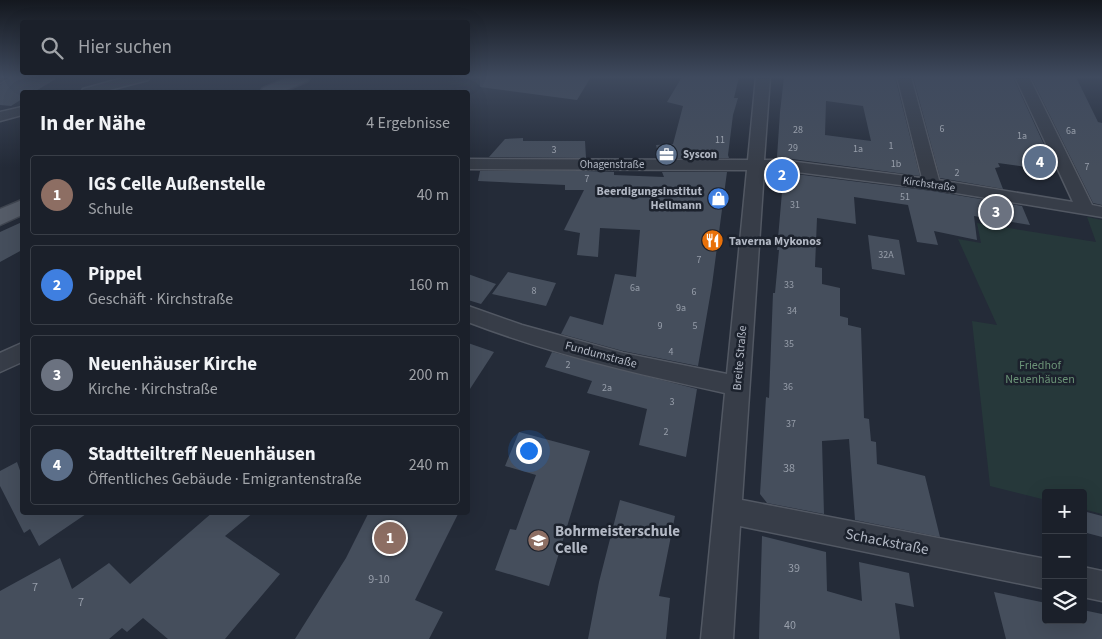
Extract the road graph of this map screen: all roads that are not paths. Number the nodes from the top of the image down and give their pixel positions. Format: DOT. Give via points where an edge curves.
graph roads {
  1 [pos="761,107"];
  2 [pos="912,107"];
  3 [pos="1036,107"];
  4 [pos="20,112"];
  5 [pos="0,117"];
  6 [pos="470,164"];
  7 [pos="756,165"];
  8 [pos="932,184"];
  9 [pos="1084,207"];
  10 [pos="20,208"];
  11 [pos="1102,212"];
  12 [pos="0,218"];
  13 [pos="470,315"];
  14 [pos="20,353"];
  15 [pos="0,363"];
  16 [pos="738,386"];
  17 [pos="727,510"];
  18 [pos="1042,573"];
  19 [pos="1087,583"];
  20 [pos="1102,586"];
  21 [pos="717,639"];
  1 -- 7 [label="street, Breite Straße"];
  2 -- 8 [label="street"];
  3 -- 9 [label="street"];
  4 -- 5 [label="street"];
  6 -- 7 [label="street, Ohagenstraße"];
  7 -- 8 [label="street, Kirchstraße" via="781,165"];
  7 -- 16 [label="street, Breite Straße"];
  8 -- 9 [label="street, Kirchstraße"];
  9 -- 11 [label="street, Kirchstraße"];
  10 -- 12 [label="main road"];
  13 -- 16 [label="street, Fundumstraße" via="517,332 623,362"];
  14 -- 15 [label="street"];
  16 -- 17 [label="street, Breite Straße"];
  17 -- 18 [label="street, Schackstraße"];
  17 -- 21 [label="street, Breite Straße"];
  19 -- 20 [label="street"];
}
